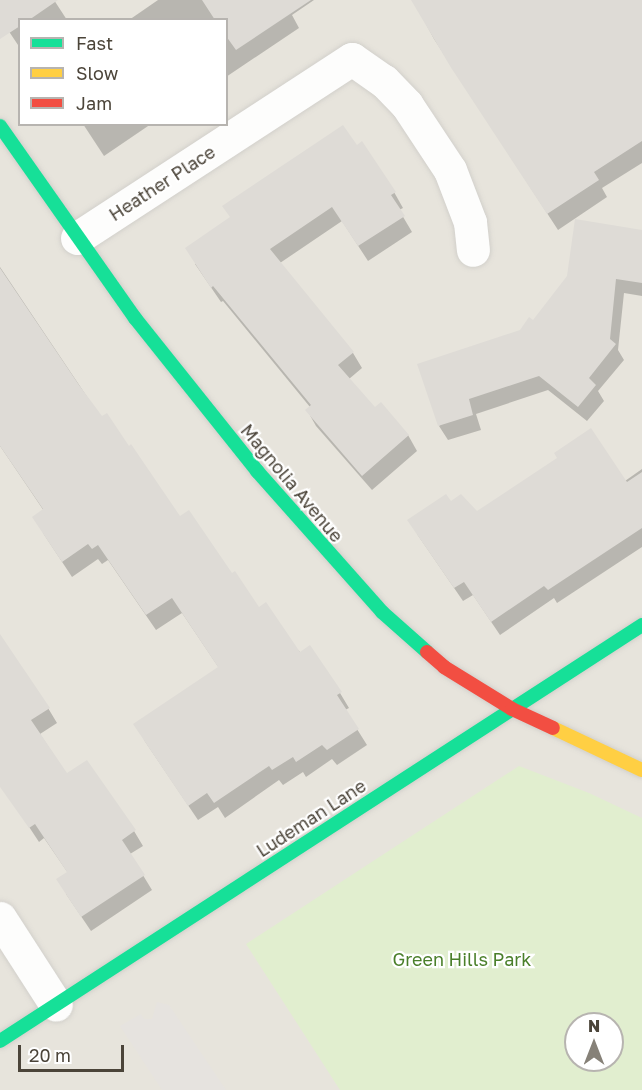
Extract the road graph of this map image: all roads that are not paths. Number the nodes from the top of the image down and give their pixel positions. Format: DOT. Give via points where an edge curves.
graph roads {
  1 [pos="0,126"];
  2 [pos="77,238"];
  3 [pos="473,250"];
  4 [pos="642,625"];
  5 [pos="512,709"];
  6 [pos="642,770"];
  7 [pos="0,918"];
  8 [pos="56,1005"];
  9 [pos="0,1041"];
  1 -- 2 [label="main road, Magnolia Avenue"];
  2 -- 3 [label="street, Heather Place" via="352,59 384,81 407,105 450,170 470,222"];
  2 -- 5 [label="main road, Magnolia Avenue" via="204,406 367,596 444,667"];
  4 -- 5 [label="main road, Ludeman Lane"];
  5 -- 6 [label="main road, Magnolia Avenue"];
  5 -- 8 [label="main road, Ludeman Lane"];
  7 -- 8 [label="street"];
  8 -- 9 [label="main road, Ludeman Lane"];
}
